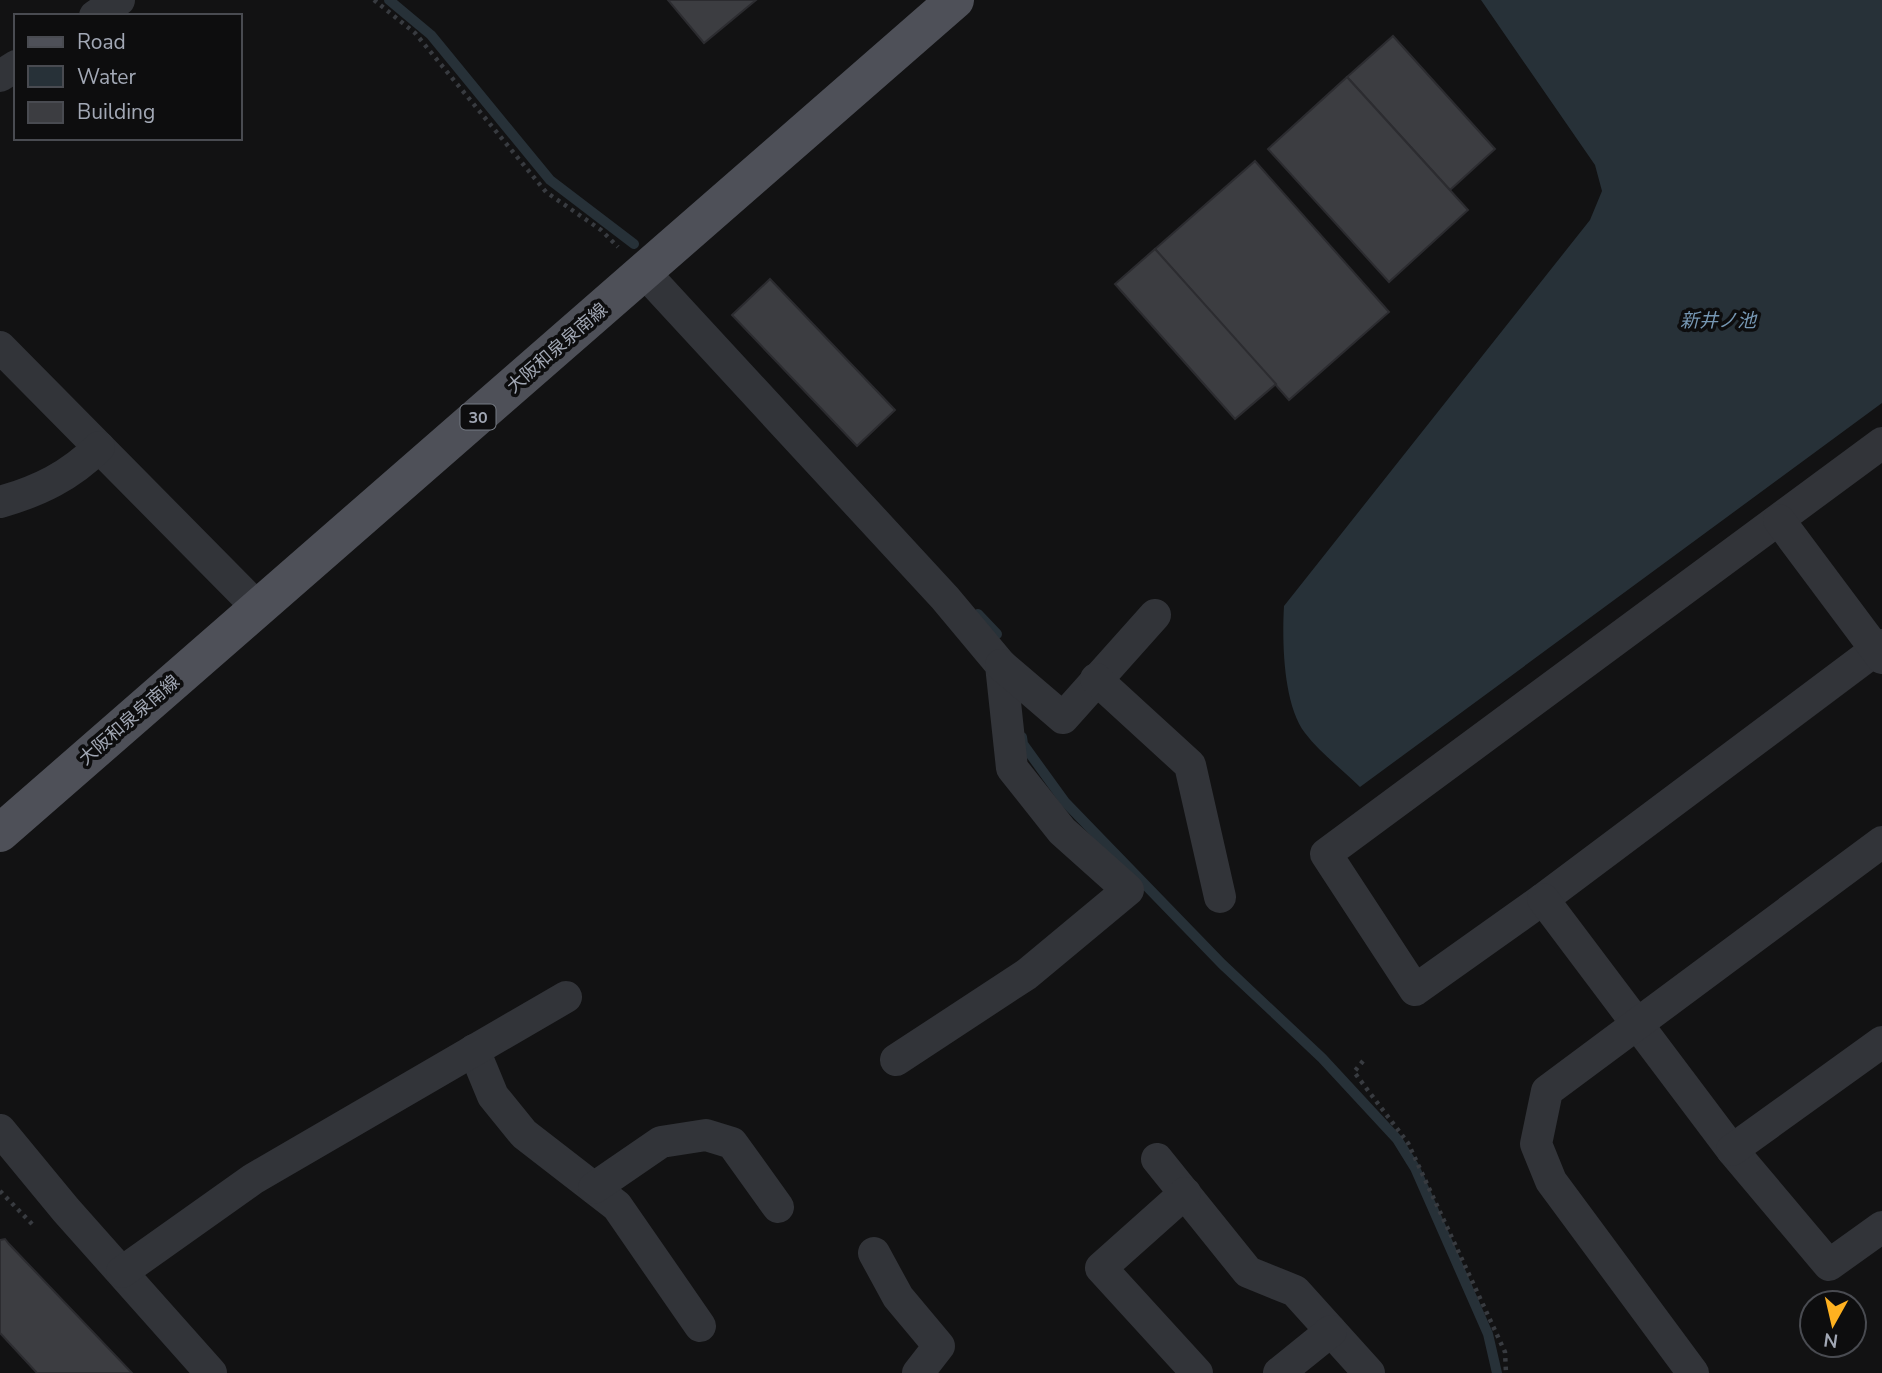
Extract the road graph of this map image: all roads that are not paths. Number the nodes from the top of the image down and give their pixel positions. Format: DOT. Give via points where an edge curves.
graph roads {
  1 [pos="119,0"];
  2 [pos="955,0"];
  3 [pos="98,14"];
  4 [pos="644,272"];
  5 [pos="0,347"];
  6 [pos="1882,443"];
  7 [pos="99,447"];
  8 [pos="0,502"];
  9 [pos="1779,520"];
  10 [pos="258,608"];
  11 [pos="1155,615"];
  12 [pos="1880,651"];
  13 [pos="1001,665"];
  14 [pos="1096,679"];
  15 [pos="0,833"];
  16 [pos="1882,842"];
  17 [pos="1220,897"];
  18 [pos="1543,899"];
  19 [pos="566,997"];
  20 [pos="1638,1024"];
  21 [pos="1882,1042"];
  22 [pos="474,1050"];
  23 [pos="896,1060"];
  24 [pos="0,1130"];
  25 [pos="1732,1150"];
  26 [pos="1157,1159"];
  27 [pos="594,1188"];
  28 [pos="1185,1193"];
  29 [pos="778,1207"];
  30 [pos="1882,1227"];
  31 [pos="874,1253"];
  32 [pos="122,1272"];
  33 [pos="700,1326"];
  34 [pos="1331,1331"];
  35 [pos="211,1373"];
  36 [pos="918,1373"];
  37 [pos="1196,1373"];
  38 [pos="1279,1373"];
  39 [pos="1369,1373"];
  40 [pos="1693,1373"];
  1 -- 3 [label="street"];
  2 -- 4 [label="main road, 大阪和泉泉南線 / 30"];
  4 -- 10 [label="main road, 大阪和泉泉南線 / 30"];
  4 -- 13 [label="street" via="945,597"];
  5 -- 7 [label="street"];
  6 -- 9 [label="street"];
  7 -- 8 [label="street" via="36,492"];
  7 -- 10 [label="street"];
  9 -- 12 [label="street"];
  9 -- 18 [label="street" via="1326,854 1415,990"];
  10 -- 15 [label="main road, 大阪和泉泉南線 / 30"];
  11 -- 14 [label="street"];
  12 -- 18 [label="street"];
  13 -- 14 [label="street" via="1063,719"];
  13 -- 23 [label="street" via="1012,768 1062,831 1128,890 1027,974"];
  14 -- 17 [label="street" via="1189,765"];
  16 -- 20 [label="street"];
  18 -- 20 [label="street"];
  19 -- 22 [label="street"];
  20 -- 25 [label="street"];
  20 -- 40 [label="street" via="1547,1091 1536,1144 1551,1181"];
  21 -- 25 [label="street"];
  22 -- 27 [label="street" via="494,1096 524,1134"];
  22 -- 32 [label="street" via="253,1179"];
  24 -- 32 [label="street"];
  25 -- 30 [label="street" via="1829,1265"];
  26 -- 28 [label="street"];
  27 -- 29 [label="street" via="661,1142 706,1135 732,1143"];
  27 -- 33 [label="street" via="617,1206"];
  28 -- 34 [label="street" via="1248,1272 1295,1291"];
  28 -- 37 [label="street" via="1101,1268"];
  31 -- 36 [label="street" via="898,1297 939,1346"];
  32 -- 35 [label="street"];
  34 -- 38 [label="street"];
  34 -- 39 [label="street"];
}
